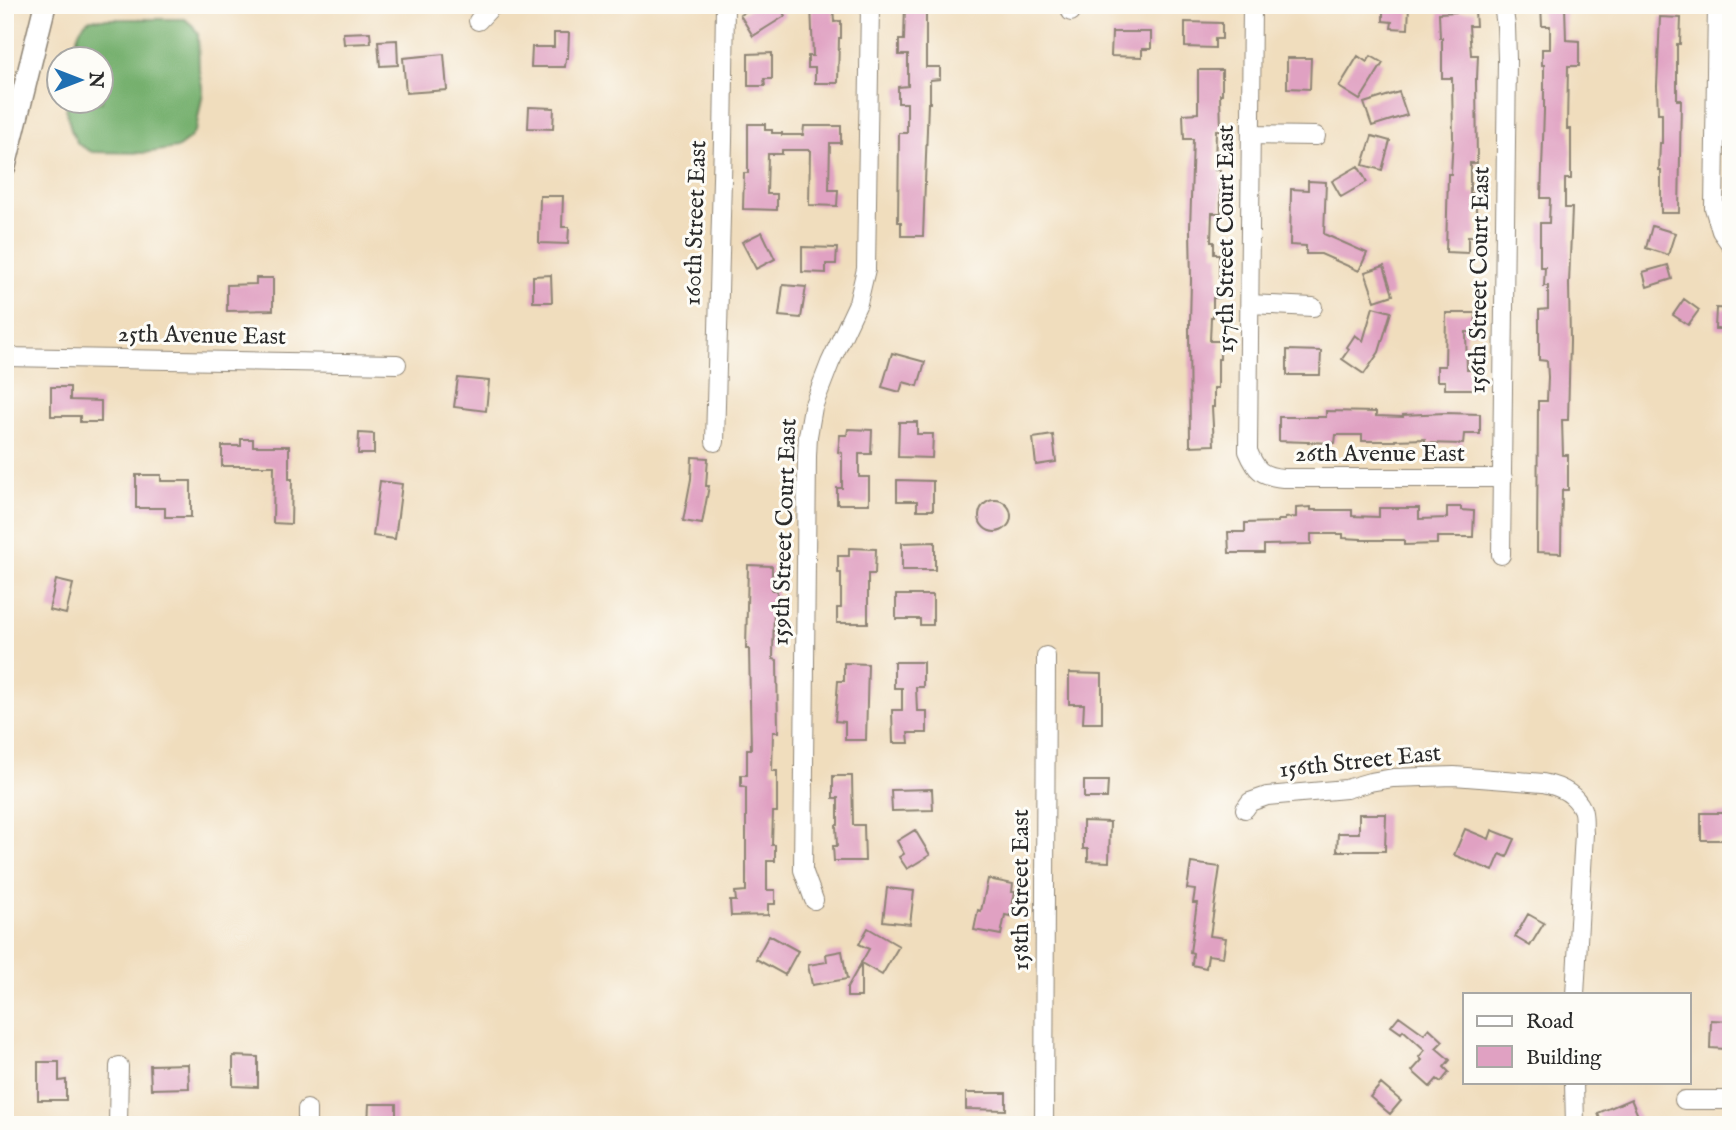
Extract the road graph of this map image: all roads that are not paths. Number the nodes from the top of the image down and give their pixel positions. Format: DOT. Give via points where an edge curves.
graph roads {
  1 [pos="45,5"];
  2 [pos="495,5"];
  3 [pos="725,5"];
  4 [pos="870,5"];
  5 [pos="1252,5"];
  6 [pos="1503,5"];
  7 [pos="1722,14"];
  8 [pos="478,21"];
  9 [pos="1251,135"];
  10 [pos="1316,136"];
  11 [pos="5,166"];
  12 [pos="1731,245"];
  13 [pos="1250,304"];
  14 [pos="1313,307"];
  15 [pos="5,357"];
  16 [pos="397,364"];
  17 [pos="715,442"];
  18 [pos="1259,471"];
  19 [pos="1503,478"];
  20 [pos="1502,555"];
  21 [pos="1046,656"];
  22 [pos="1245,809"];
  23 [pos="814,900"];
  24 [pos="1575,993"];
  25 [pos="119,1066"];
  26 [pos="1574,1084"];
  27 [pos="1684,1100"];
  28 [pos="1731,1100"];
  29 [pos="118,1125"];
  30 [pos="1044,1125"];
  31 [pos="1575,1125"];
  1 -- 11 [label="street"];
  2 -- 8 [label="street"];
  3 -- 17 [label="street, 160th Street East"];
  4 -- 23 [label="street, 159th Street Court East" via="866,269 858,303 814,407 807,456 803,870"];
  5 -- 9 [label="street, 157th Street Court East"];
  6 -- 19 [label="street, 156th Street Court East" via="1507,59"];
  7 -- 12 [label="street" via="1714,208"];
  9 -- 10 [label="street"];
  9 -- 13 [label="street, 157th Street Court East"];
  13 -- 14 [label="street"];
  13 -- 18 [label="street, 157th Street Court East" via="1248,451"];
  15 -- 16 [label="street, 25th Avenue East"];
  18 -- 19 [label="street, 26th Avenue East" via="1283,478"];
  19 -- 20 [label="street, 156th Street Court East"];
  21 -- 30 [label="street, 158th Street East"];
  22 -- 24 [label="street, 156th Street East" via="1267,796 1346,789 1393,778 1454,776 1543,783 1570,793 1582,808 1584,833"];
  25 -- 29 [label="street"];
  26 -- 31 [label="street"];
  27 -- 28 [label="street"];
}
